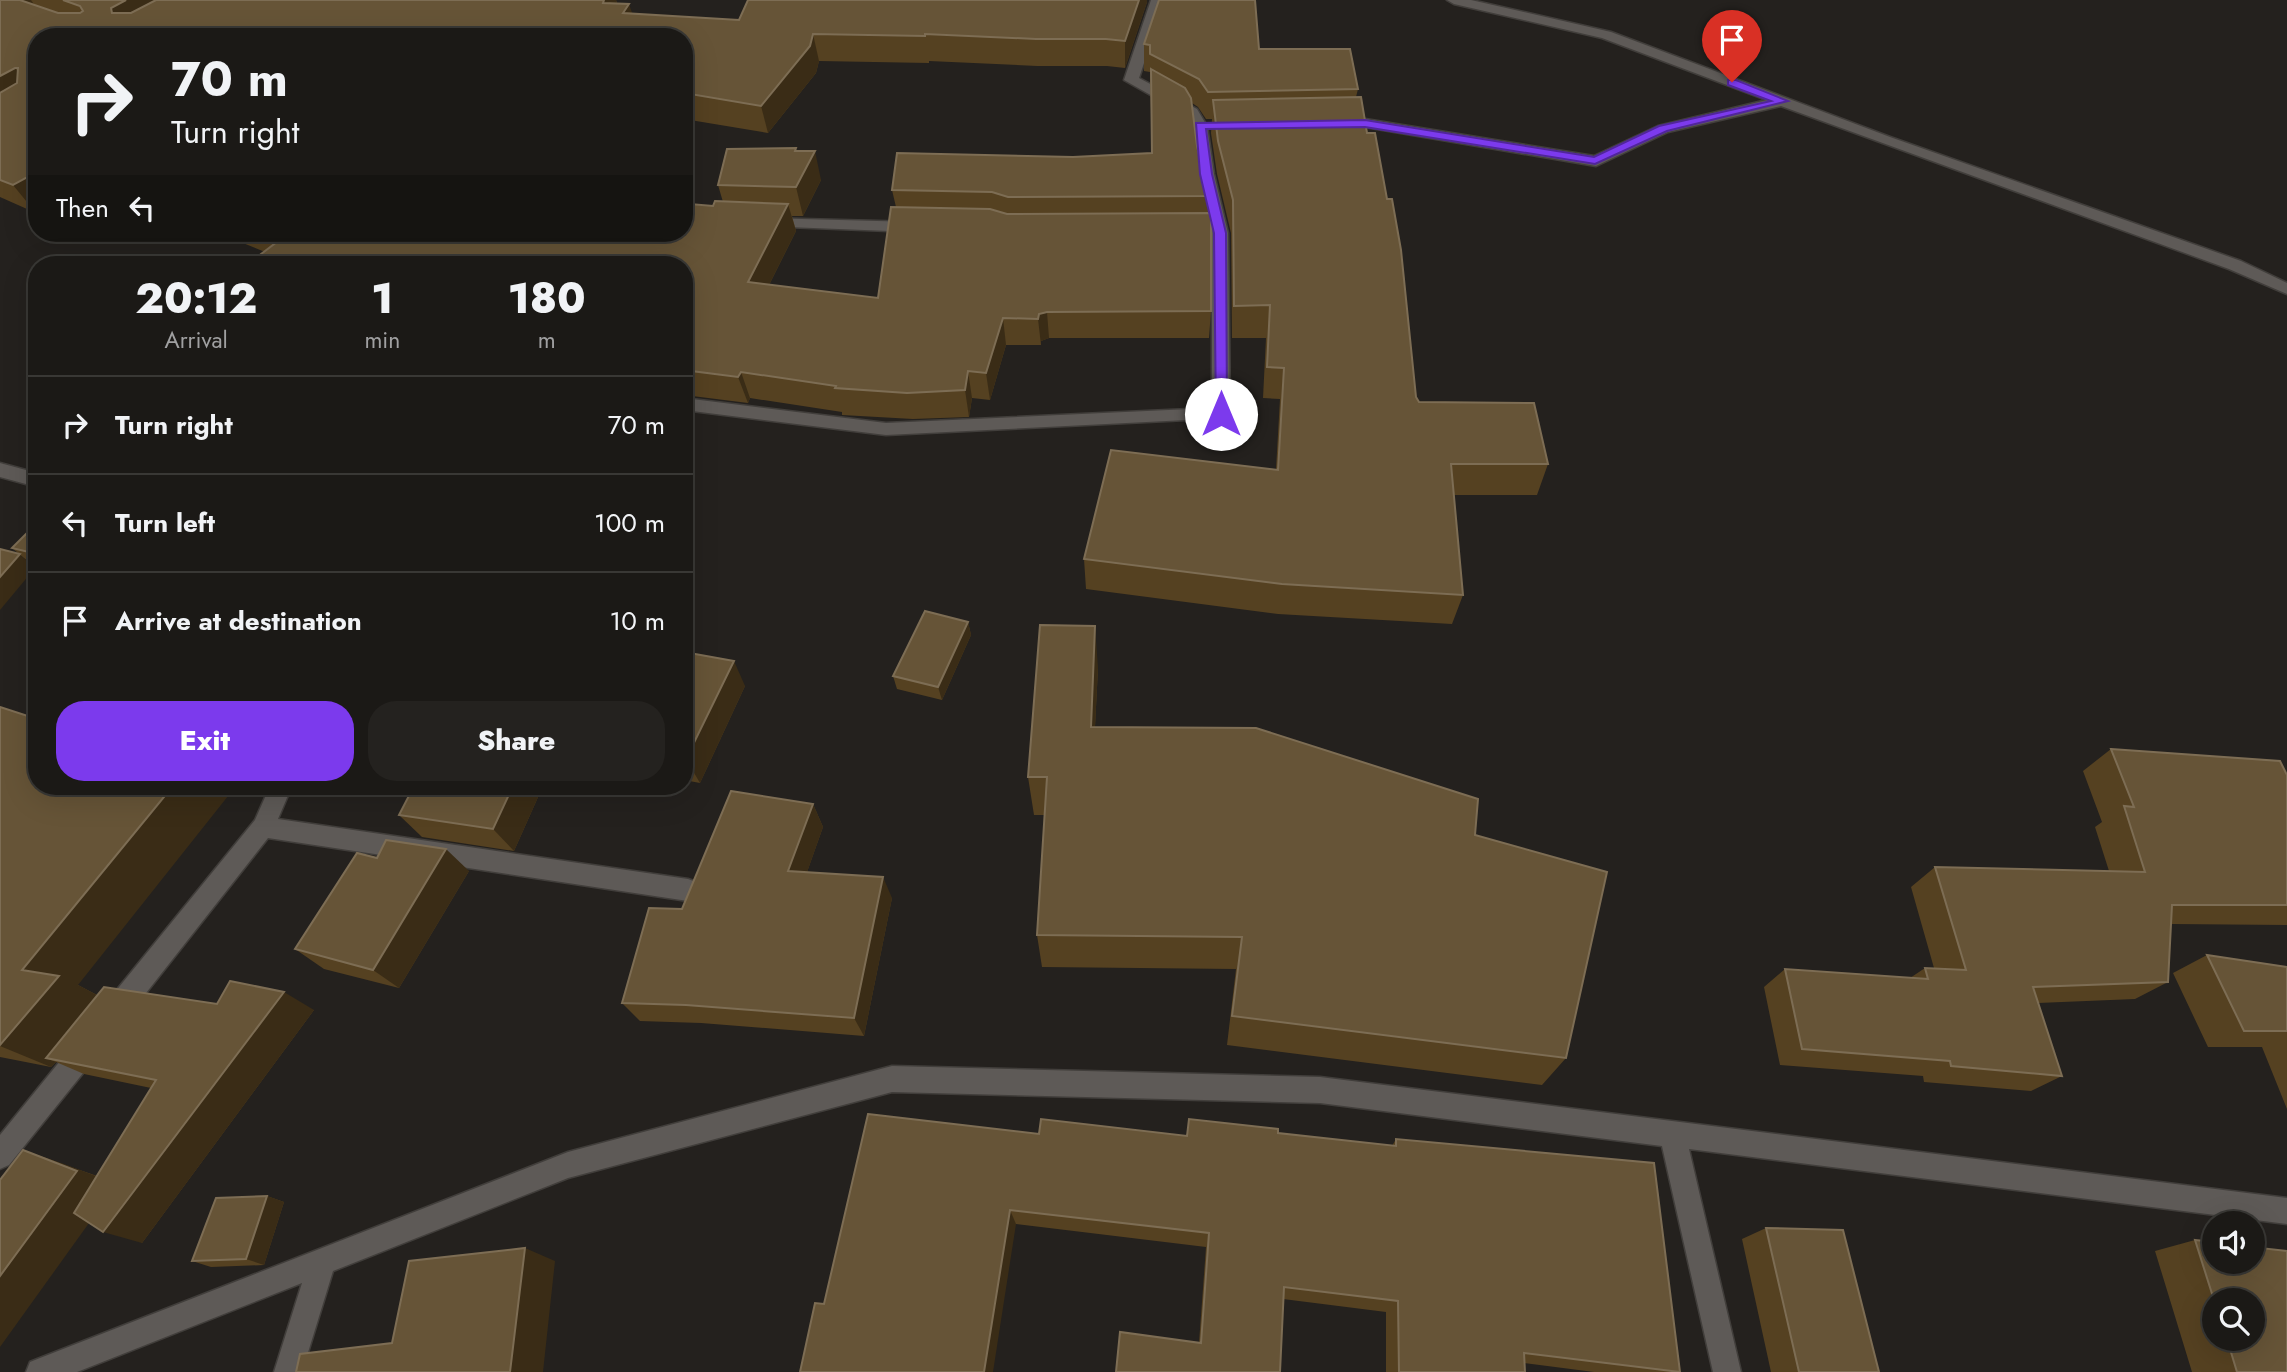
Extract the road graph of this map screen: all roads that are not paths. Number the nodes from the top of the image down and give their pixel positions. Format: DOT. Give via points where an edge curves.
graph roads {
  1 [pos="1158,0"];
  2 [pos="1454,0"];
  3 [pos="1783,101"];
  4 [pos="1324,124"];
  5 [pos="747,222"];
  6 [pos="926,227"];
  7 [pos="2287,289"];
  8 [pos="693,405"];
  9 [pos="0,470"];
  10 [pos="28,478"];
  11 [pos="277,795"];
  12 [pos="263,827"];
  13 [pos="688,890"];
  14 [pos="1672,1134"];
  15 [pos="0,1156"];
  16 [pos="2287,1211"];
  17 [pos="322,1262"];
  18 [pos="40,1372"];
  19 [pos="288,1372"];
  20 [pos="1727,1372"];
  1 -- 8 [label="street" via="1131,80 1192,112 1207,126 1221,414 886,429"];
  2 -- 3 [label="street" via="1606,35"];
  3 -- 4 [label="street" via="1663,129 1595,160 1365,123"];
  3 -- 7 [label="street" via="2235,265"];
  5 -- 6 [label="street"];
  9 -- 10 [label="street"];
  11 -- 12 [label="street"];
  12 -- 13 [label="street"];
  12 -- 15 [label="street"];
  14 -- 16 [label="street"];
  14 -- 17 [label="street" via="1320,1090 892,1079 568,1165"];
  14 -- 20 [label="street"];
  17 -- 18 [label="street"];
  17 -- 19 [label="street"];
}
